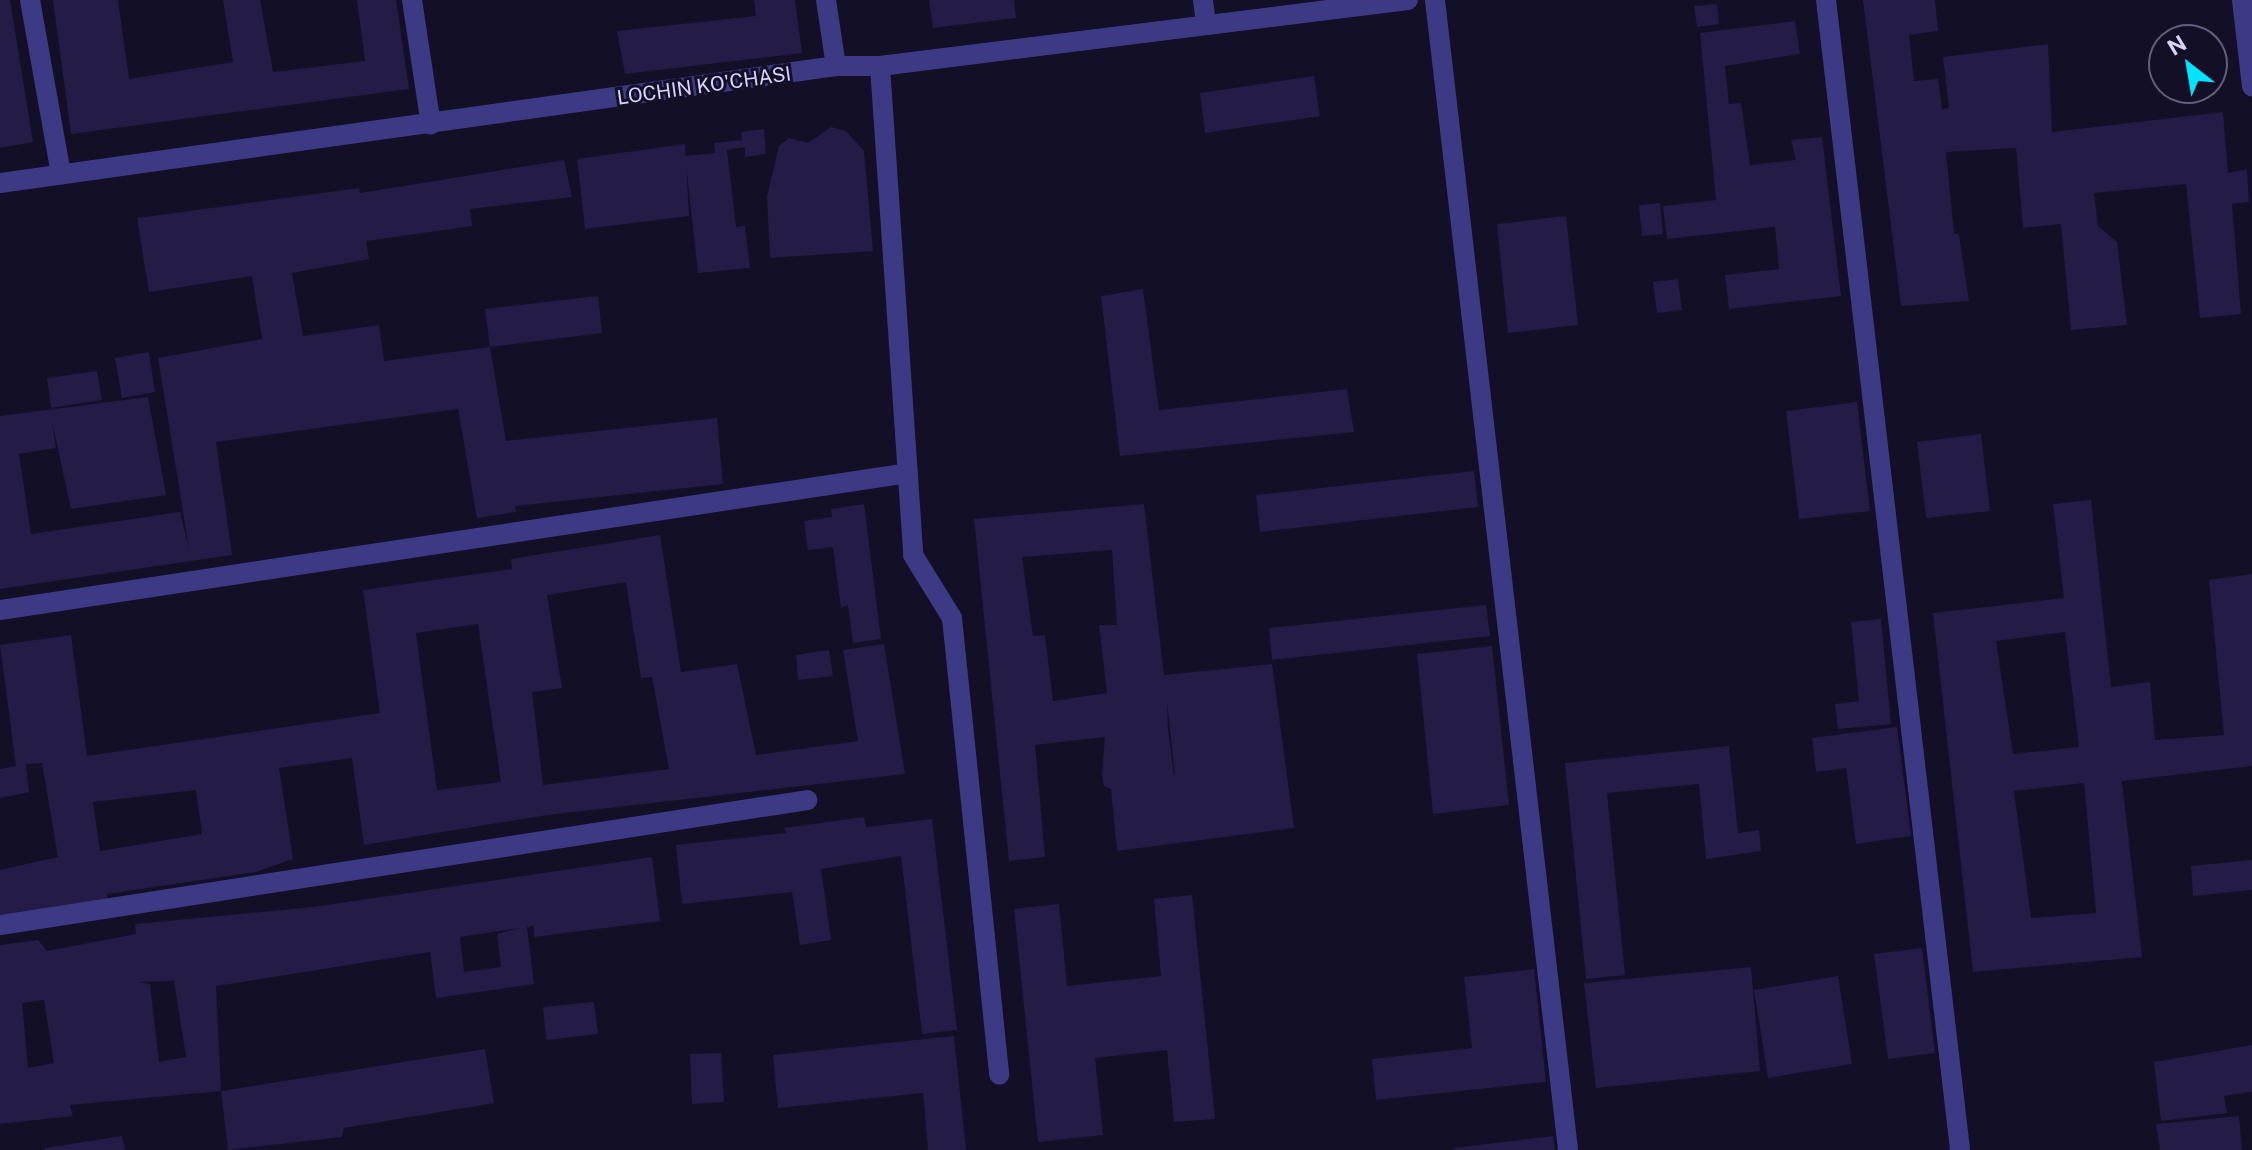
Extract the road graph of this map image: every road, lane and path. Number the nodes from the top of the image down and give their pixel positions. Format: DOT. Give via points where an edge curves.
graph roads {
  1 [pos="30,0"];
  2 [pos="412,0"];
  3 [pos="826,0"];
  4 [pos="1203,0"];
  5 [pos="1408,0"];
  6 [pos="1435,0"];
  7 [pos="1826,0"];
  8 [pos="2242,0"];
  9 [pos="1206,24"];
  10 [pos="836,66"];
  11 [pos="880,66"];
  12 [pos="2252,86"];
  13 [pos="431,125"];
  14 [pos="61,174"];
  15 [pos="0,183"];
  16 [pos="908,473"];
  17 [pos="0,610"];
  18 [pos="807,800"];
  19 [pos="0,925"];
  20 [pos="999,1075"];
  21 [pos="1568,1150"];
  22 [pos="1960,1150"];
  1 -- 14 [label="street"];
  2 -- 13 [label="street"];
  3 -- 10 [label="street"];
  4 -- 9 [label="street"];
  5 -- 9 [label="street, LOCHIN KO'CHASI"];
  6 -- 21 [label="street"];
  7 -- 22 [label="street"];
  8 -- 12 [label="street"];
  9 -- 11 [label="street, LOCHIN KO'CHASI"];
  10 -- 11 [label="street, LOCHIN KO'CHASI"];
  10 -- 13 [label="street, LOCHIN KO'CHASI"];
  11 -- 16 [label="street"];
  13 -- 14 [label="street, LOCHIN KO'CHASI"];
  14 -- 15 [label="street, LOCHIN KO'CHASI"];
  16 -- 17 [label="street"];
  16 -- 20 [label="street" via="913,555 952,618"];
  18 -- 19 [label="street"];
}
